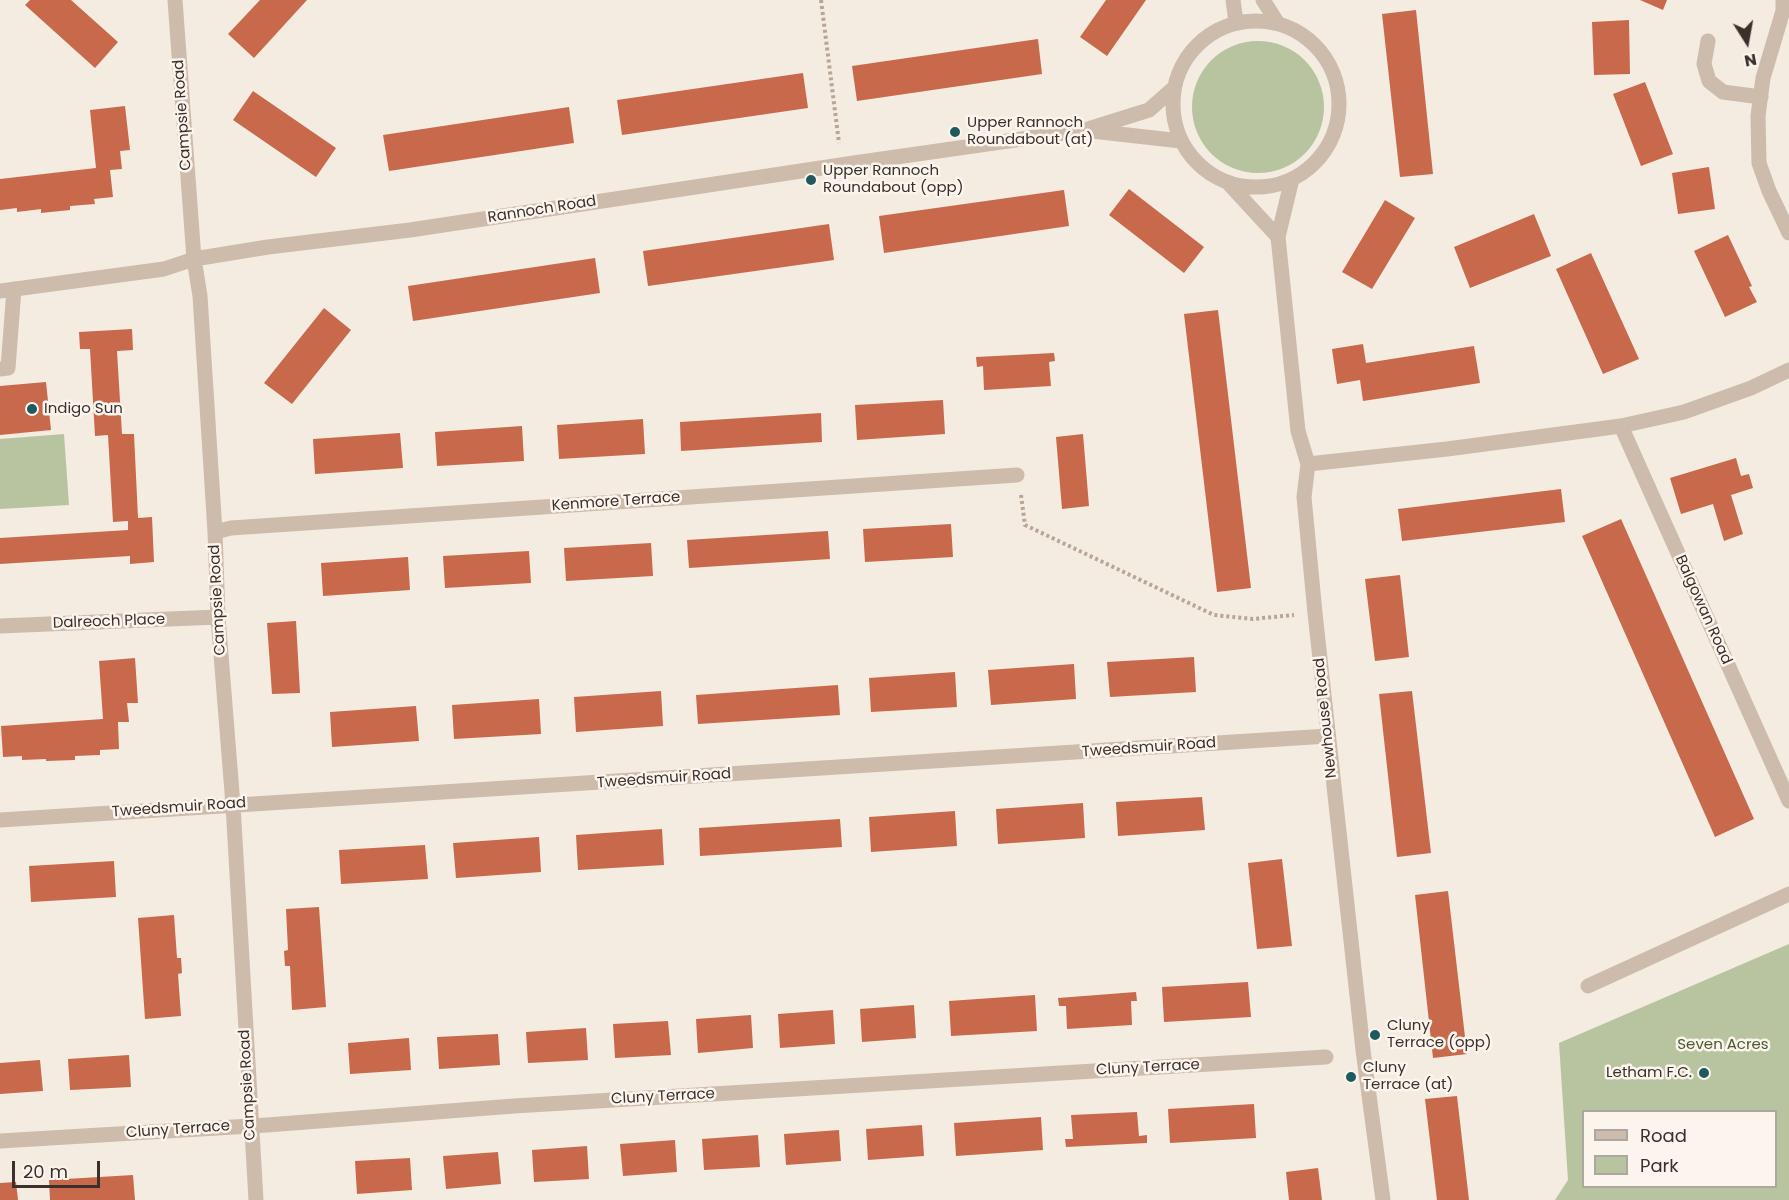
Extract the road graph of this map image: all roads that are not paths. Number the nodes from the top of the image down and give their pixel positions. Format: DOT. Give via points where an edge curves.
graph roads {
  1 [pos="175,0"];
  2 [pos="1233,0"];
  3 [pos="1263,0"];
  4 [pos="1785,8"];
  5 [pos="1236,22"];
  6 [pos="1277,22"];
  7 [pos="1708,41"];
  8 [pos="1174,87"];
  9 [pos="1761,97"];
  10 [pos="1085,130"];
  11 [pos="1181,141"];
  12 [pos="1292,179"];
  13 [pos="1230,185"];
  14 [pos="1789,233"];
  15 [pos="1278,237"];
  16 [pos="194,259"];
  17 [pos="7,290"];
  18 [pos="0,369"];
  19 [pos="1789,370"];
  20 [pos="1621,426"];
  21 [pos="1308,464"];
  22 [pos="1017,475"];
  23 [pos="215,532"];
  24 [pos="218,617"];
  25 [pos="0,626"];
  26 [pos="1328,736"];
  27 [pos="1787,797"];
  28 [pos="233,805"];
  29 [pos="0,820"];
  30 [pos="1789,894"];
  31 [pos="1588,986"];
  32 [pos="1326,1057"];
  33 [pos="250,1126"];
  34 [pos="0,1141"];
  35 [pos="255,1200"];
  36 [pos="1383,1200"];
  1 -- 16 [label="street, Campsie Road"];
  2 -- 5 [label="street"];
  3 -- 6 [label="street"];
  4 -- 9 [label="street" via="1763,78"];
  5 -- 6 [label="street"];
  5 -- 8 [label="street" via="1197,45 1182,66"];
  6 -- 12 [label="street" via="1301,32 1320,48 1334,71 1340,96 1338,121 1329,145 1312,165"];
  7 -- 9 [label="street" via="1704,64 1708,81 1723,93"];
  8 -- 10 [label="street, Rannoch Road" via="1149,110"];
  8 -- 11 [label="street" via="1172,113"];
  9 -- 14 [label="street" via="1760,163 1768,191"];
  10 -- 11 [label="street, Rannoch Road"];
  10 -- 16 [label="street, Rannoch Road"];
  11 -- 13 [label="street" via="1204,168"];
  12 -- 13 [label="street" via="1264,187"];
  12 -- 15 [label="street, Newhouse Road"];
  13 -- 15 [label="street"];
  15 -- 21 [label="street, Newhouse Road" via="1298,431"];
  16 -- 17 [label="street, Rannoch Road" via="164,269"];
  16 -- 23 [label="street, Campsie Road" via="200,296"];
  17 -- 18 [label="street" via="8,368"];
  19 -- 20 [label="street" via="1684,412"];
  20 -- 21 [label="street"];
  20 -- 27 [label="street, Balgowan Road"];
  21 -- 26 [label="street, Newhouse Road" via="1304,497"];
  22 -- 23 [label="street, Kenmore Terrace"];
  23 -- 24 [label="street, Campsie Road"];
  24 -- 25 [label="street, Dalreoch Place"];
  24 -- 28 [label="street, Campsie Road"];
  26 -- 28 [label="street, Tweedsmuir Road"];
  26 -- 36 [label="street, Newhouse Road"];
  28 -- 29 [label="street, Tweedsmuir Road"];
  28 -- 33 [label="street, Campsie Road"];
  30 -- 31 [label="street"];
  32 -- 33 [label="street, Cluny Terrace" via="514,1106"];
  33 -- 34 [label="street, Cluny Terrace"];
  33 -- 35 [label="street, Campsie Road"];
}
